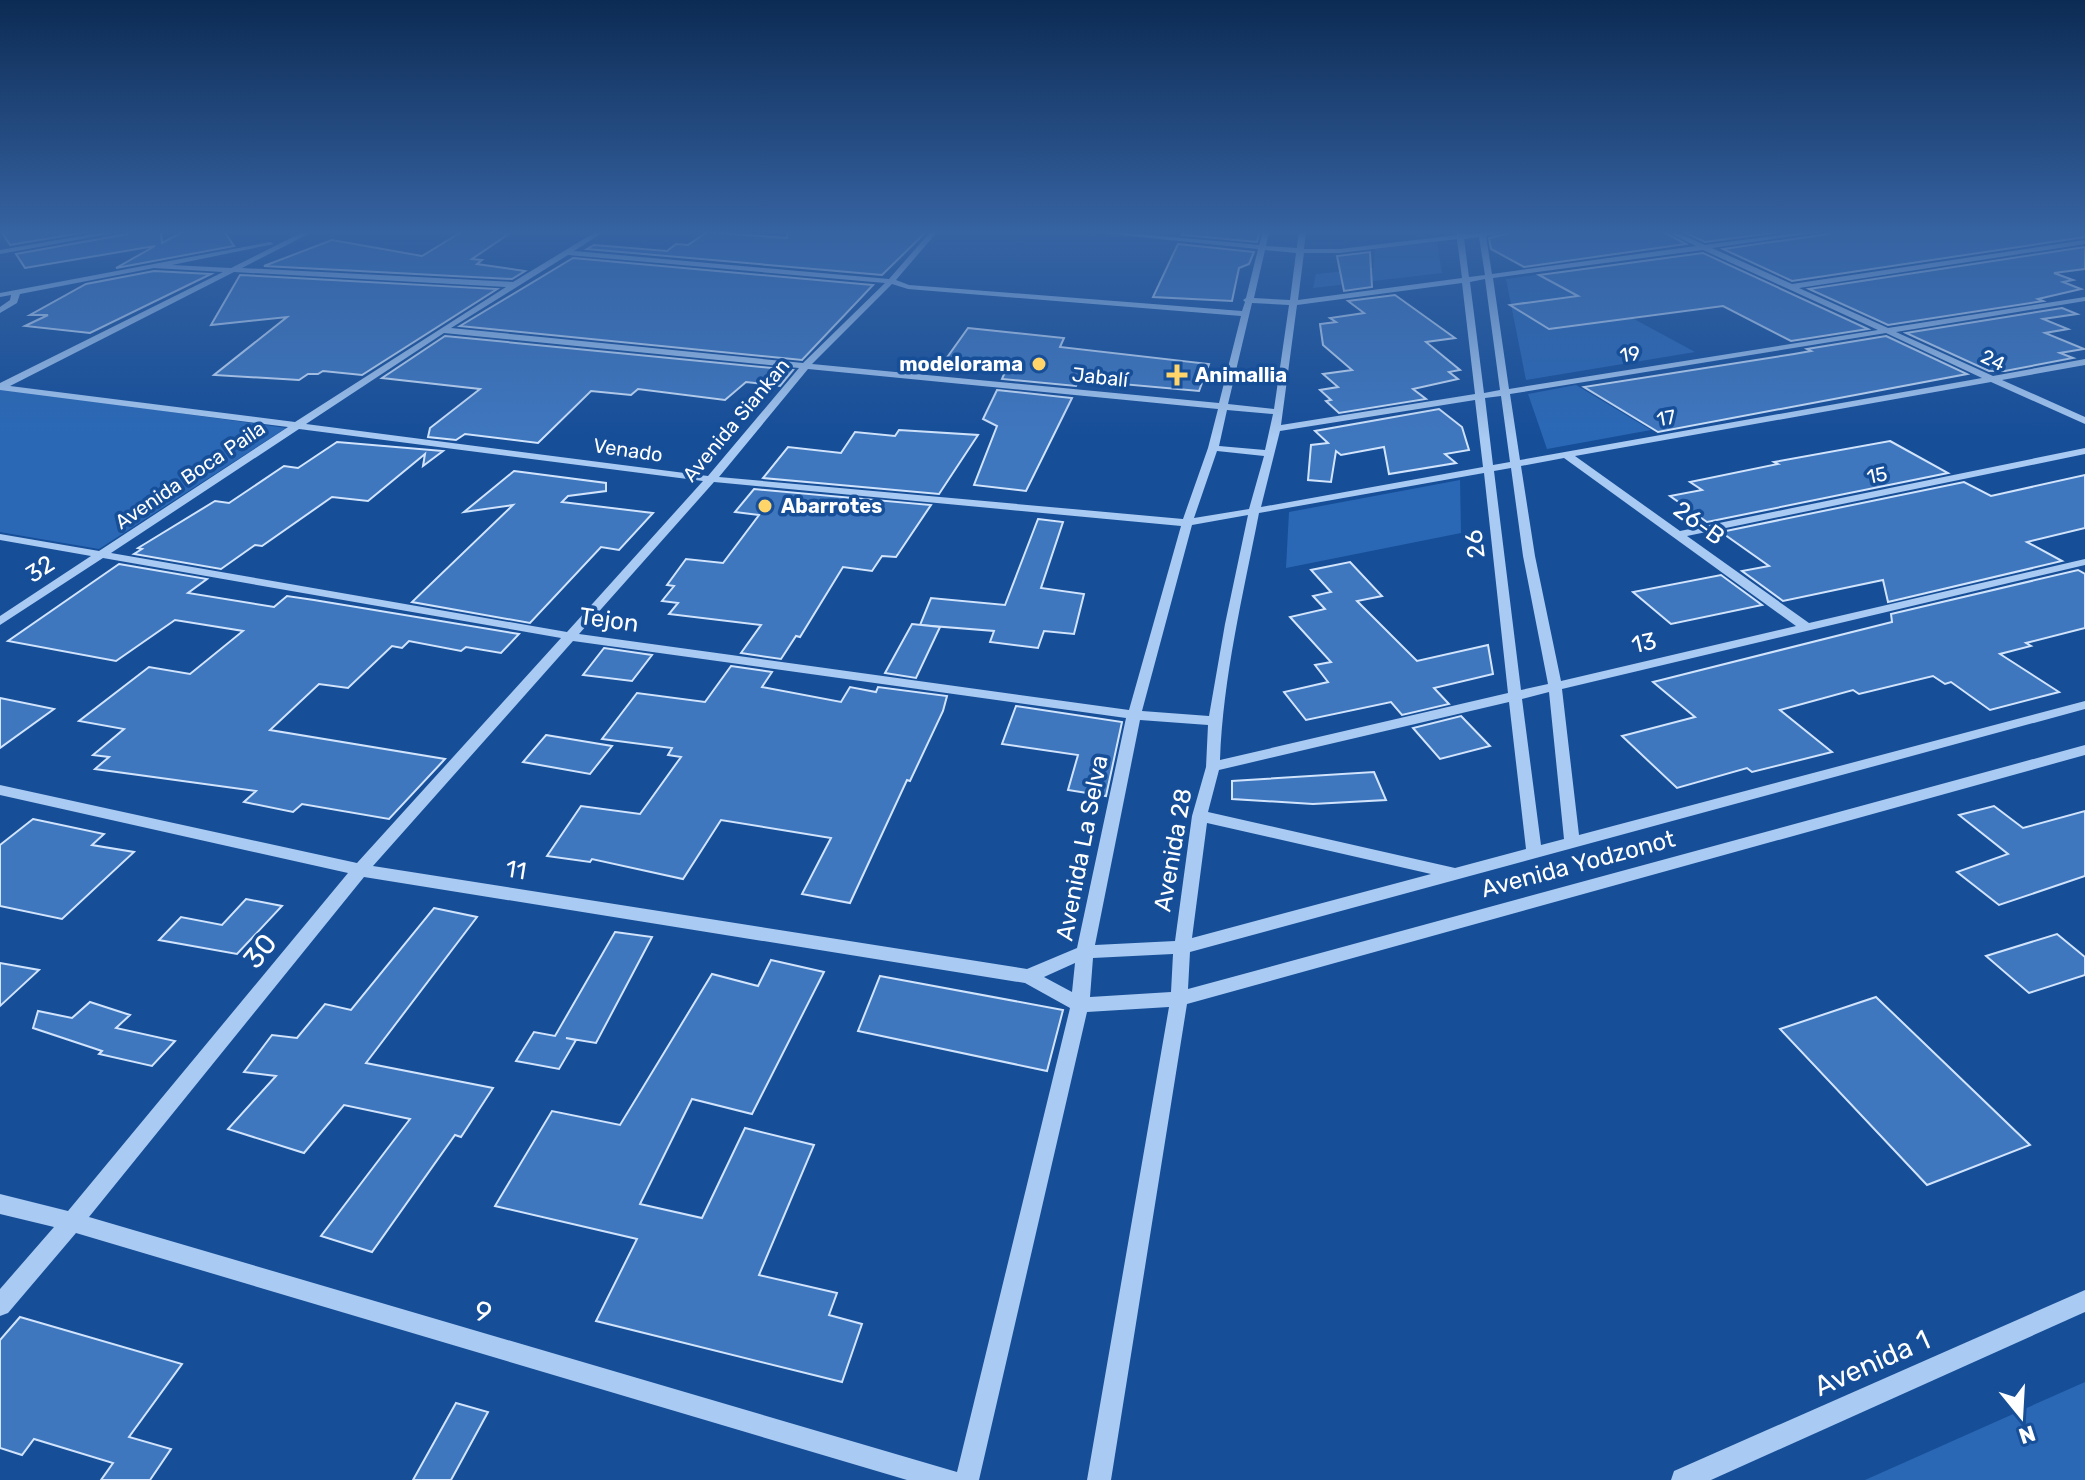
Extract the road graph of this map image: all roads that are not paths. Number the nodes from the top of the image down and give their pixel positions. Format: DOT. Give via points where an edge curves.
graph roads {
  1 [pos="172,300"];
  2 [pos="493,300"];
  3 [pos="872,300"];
  4 [pos="1128,300"];
  5 [pos="1247,300"];
  6 [pos="1316,300"];
  7 [pos="1469,300"];
  8 [pos="1491,300"];
  9 [pos="1819,300"];
  10 [pos="2078,300"];
  11 [pos="1295,303"];
  12 [pos="1245,307"];
  13 [pos="442,330"];
  14 [pos="1886,331"];
  15 [pos="2085,362"];
  16 [pos="806,365"];
  17 [pos="1992,379"];
  18 [pos="0,387"];
  19 [pos="1504,392"];
  20 [pos="1480,396"];
  21 [pos="1221,407"];
  22 [pos="1278,412"];
  23 [pos="2085,421"];
  24 [pos="297,425"];
  25 [pos="1276,429"];
  26 [pos="1213,448"];
  27 [pos="2085,451"];
  28 [pos="1268,453"];
  29 [pos="1565,454"];
  30 [pos="1515,464"];
  31 [pos="1489,468"];
  32 [pos="711,479"];
  33 [pos="1254,511"];
  34 [pos="1187,523"];
  35 [pos="1677,535"];
  36 [pos="0,537"];
  37 [pos="103,555"];
  38 [pos="2085,562"];
  39 [pos="0,621"];
  40 [pos="1806,627"];
  41 [pos="568,636"];
  42 [pos="1555,686"];
  43 [pos="1516,695"];
  44 [pos="2085,705"];
  45 [pos="1134,715"];
  46 [pos="1215,721"];
  47 [pos="2085,750"];
  48 [pos="1213,767"];
  49 [pos="0,790"];
  50 [pos="1200,816"];
  51 [pos="1572,841"];
  52 [pos="1534,852"];
  53 [pos="360,870"];
  54 [pos="1456,873"];
  55 [pos="1182,947"];
  56 [pos="1085,952"];
  57 [pos="1028,976"];
  58 [pos="1179,999"];
  59 [pos="1080,1005"];
  60 [pos="0,1204"];
  61 [pos="72,1222"];
  62 [pos="2085,1301"];
  63 [pos="0,1305"];
  64 [pos="948,1480"];
  65 [pos="967,1480"];
  66 [pos="1099,1480"];
  67 [pos="1683,1480"];
  1 -- 18 [label="street"];
  2 -- 13 [label="street, Avenida Boca Paila"];
  3 -- 16 [label="street, Avenida Siankan"];
  4 -- 12 [label="street"];
  5 -- 12 [label="street, Avenida La Selva"];
  6 -- 11 [label="street"];
  7 -- 20 [label="street, 26"];
  8 -- 19 [label="street"];
  9 -- 14 [label="street, 24"];
  10 -- 14 [label="street, 19"];
  11 -- 12 [label="street"];
  11 -- 22 [label="street, Avenida 28"];
  12 -- 21 [label="street, Avenida La Selva"];
  13 -- 16 [label="street, Jabalí"];
  13 -- 24 [label="street, Avenida Boca Paila"];
  14 -- 17 [label="street, 24"];
  14 -- 19 [label="street, 19"];
  15 -- 17 [label="street, 17"];
  16 -- 21 [label="street, Jabalí"];
  16 -- 32 [label="street, Avenida Siankan"];
  17 -- 23 [label="street, 24"];
  17 -- 29 [label="street, 17"];
  18 -- 24 [label="street, Venado"];
  19 -- 20 [label="street, 19"];
  19 -- 30 [label="street"];
  20 -- 25 [label="street, 19"];
  20 -- 31 [label="street, 26"];
  21 -- 22 [label="street, Jabalí"];
  21 -- 26 [label="street, Avenida La Selva"];
  22 -- 25 [label="street, Avenida 28"];
  24 -- 32 [label="street, Venado"];
  24 -- 37 [label="street, Avenida Boca Paila"];
  25 -- 28 [label="street, Avenida 28"];
  26 -- 28 [label="street"];
  26 -- 34 [label="street, Avenida La Selva"];
  27 -- 35 [label="street, 15"];
  28 -- 33 [label="street, Avenida 28"];
  29 -- 30 [label="street, 17"];
  29 -- 35 [label="street, 26-B"];
  30 -- 31 [label="street, 17"];
  30 -- 42 [label="street"];
  31 -- 33 [label="street, 17"];
  31 -- 43 [label="street, 26"];
  32 -- 34 [label="street, Venado"];
  32 -- 41 [label="street, Avenida Siankan"];
  33 -- 34 [label="street, Venado"];
  33 -- 46 [label="street, Avenida 28"];
  34 -- 45 [label="street, Avenida La Selva"];
  35 -- 40 [label="street, 26-B"];
  36 -- 37 [label="street, Tejon"];
  37 -- 39 [label="street, 32"];
  37 -- 41 [label="street, Tejon"];
  38 -- 40 [label="street, 13"];
  40 -- 42 [label="street, 13"];
  41 -- 45 [label="street, Tejon"];
  41 -- 53 [label="street, 30"];
  42 -- 43 [label="street, 13"];
  42 -- 51 [label="street"];
  43 -- 48 [label="street, 13"];
  43 -- 52 [label="street, 26"];
  44 -- 51 [label="street, Avenida Yodzonot"];
  45 -- 46 [label="street, Tejon"];
  45 -- 56 [label="street, Avenida La Selva"];
  46 -- 48 [label="street, Avenida 28"];
  47 -- 58 [label="street, Avenida Yodzonot"];
  48 -- 50 [label="street, Avenida 28"];
  49 -- 53 [label="street, 11"];
  50 -- 54 [label="street"];
  50 -- 55 [label="street, Avenida 28"];
  51 -- 52 [label="street, Avenida Yodzonot"];
  52 -- 54 [label="street, Avenida Yodzonot"];
  53 -- 57 [label="street, 11"];
  53 -- 61 [label="street, 30"];
  54 -- 55 [label="street, Avenida Yodzonot"];
  55 -- 56 [label="street, Avenida Yodzonot"];
  55 -- 58 [label="street, Avenida 28"];
  56 -- 57 [label="street, Avenida Yodzonot"];
  56 -- 59 [label="street, Avenida La Selva"];
  57 -- 59 [label="street"];
  58 -- 59 [label="street, Avenida Yodzonot"];
  58 -- 66 [label="street, Avenida 28"];
  59 -- 65 [label="street, Avenida La Selva"];
  60 -- 61 [label="street, 9"];
  61 -- 63 [label="street, 30"];
  61 -- 64 [label="street, 9"];
  62 -- 67 [label="street, Avenida 1"];
}
